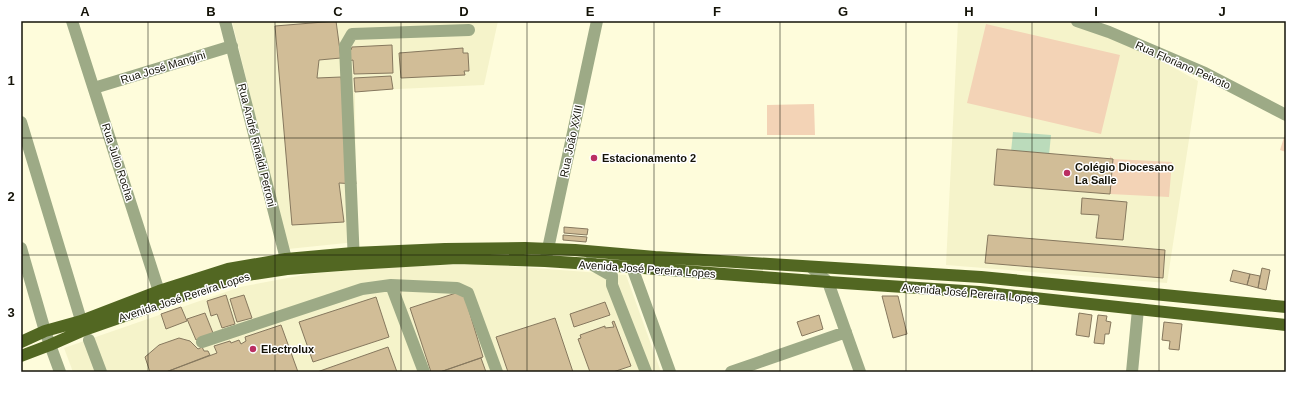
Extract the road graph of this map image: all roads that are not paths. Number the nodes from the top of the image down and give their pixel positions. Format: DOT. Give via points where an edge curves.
graph roads {
  1 [pos="72,21"];
  2 [pos="225,21"];
  3 [pos="597,21"];
  4 [pos="1081,22"];
  5 [pos="469,30"];
  6 [pos="232,46"];
  7 [pos="94,88"];
  8 [pos="1286,115"];
  9 [pos="21,122"];
  10 [pos="21,248"];
  11 [pos="546,255"];
  12 [pos="354,258"];
  13 [pos="591,258"];
  14 [pos="633,261"];
  15 [pos="287,264"];
  16 [pos="811,266"];
  17 [pos="980,278"];
  18 [pos="828,282"];
  19 [pos="391,285"];
  20 [pos="979,292"];
  21 [pos="161,297"];
  22 [pos="1286,307"];
  23 [pos="1138,309"];
  24 [pos="1286,324"];
  25 [pos="85,330"];
  26 [pos="45,331"];
  27 [pos="846,332"];
  28 [pos="21,342"];
  29 [pos="202,342"];
  30 [pos="50,345"];
  31 [pos="21,356"];
  32 [pos="60,372"];
  33 [pos="101,372"];
  34 [pos="424,372"];
  35 [pos="497,372"];
  36 [pos="646,372"];
  37 [pos="670,372"];
  38 [pos="732,372"];
  39 [pos="860,372"];
  40 [pos="1132,372"];
  1 -- 7 [label="street, Rua Julio Rocha"];
  2 -- 6 [label="street, Rua André Rinaldi Petroni"];
  3 -- 11 [label="street, Rua João XXIII"];
  4 -- 8 [label="street, Rua Floriano Peixoto" via="1205,73"];
  5 -- 12 [label="street" via="352,34 345,46"];
  6 -- 7 [label="street, Rua José Mangini"];
  6 -- 15 [label="street, Rua André Rinaldi Petroni"];
  7 -- 21 [label="street, Rua Julio Rocha"];
  9 -- 25 [label="street"];
  10 -- 26 [label="street"];
  11 -- 12 [label="main road, Avenida José Pereira Lopes"];
  11 -- 13 [label="main road, Avenida José Pereira Lopes"];
  12 -- 15 [label="main road, Avenida José Pereira Lopes"];
  13 -- 14 [label="main road, Avenida José Pereira Lopes"];
  13 -- 36 [label="street" via="612,276 612,285"];
  14 -- 16 [label="main road, Avenida José Pereira Lopes"];
  14 -- 18 [label="main road, Avenida José Pereira Lopes"];
  14 -- 37 [label="street"];
  15 -- 21 [label="main road, Avenida José Pereira Lopes"];
  16 -- 17 [label="main road, Avenida José Pereira Lopes"];
  16 -- 18 [label="street"];
  17 -- 20 [label="main road"];
  17 -- 22 [label="main road, Avenida José Pereira Lopes"];
  18 -- 20 [label="main road, Avenida José Pereira Lopes"];
  18 -- 27 [label="street"];
  19 -- 29 [label="street" via="362,290"];
  19 -- 34 [label="street"];
  19 -- 35 [label="street" via="457,288 468,293"];
  20 -- 23 [label="main road, Avenida José Pereira Lopes"];
  21 -- 25 [label="main road, Avenida José Pereira Lopes"];
  23 -- 24 [label="main road, Avenida José Pereira Lopes"];
  23 -- 40 [label="street"];
  25 -- 26 [label="main road, Avenida José Pereira Lopes"];
  25 -- 30 [label="main road, Avenida José Pereira Lopes"];
  25 -- 33 [label="street"];
  26 -- 28 [label="main road, Avenida José Pereira Lopes"];
  26 -- 30 [label="street"];
  27 -- 38 [label="street"];
  27 -- 39 [label="street"];
  30 -- 31 [label="main road, Avenida José Pereira Lopes"];
  30 -- 32 [label="street"];
}
